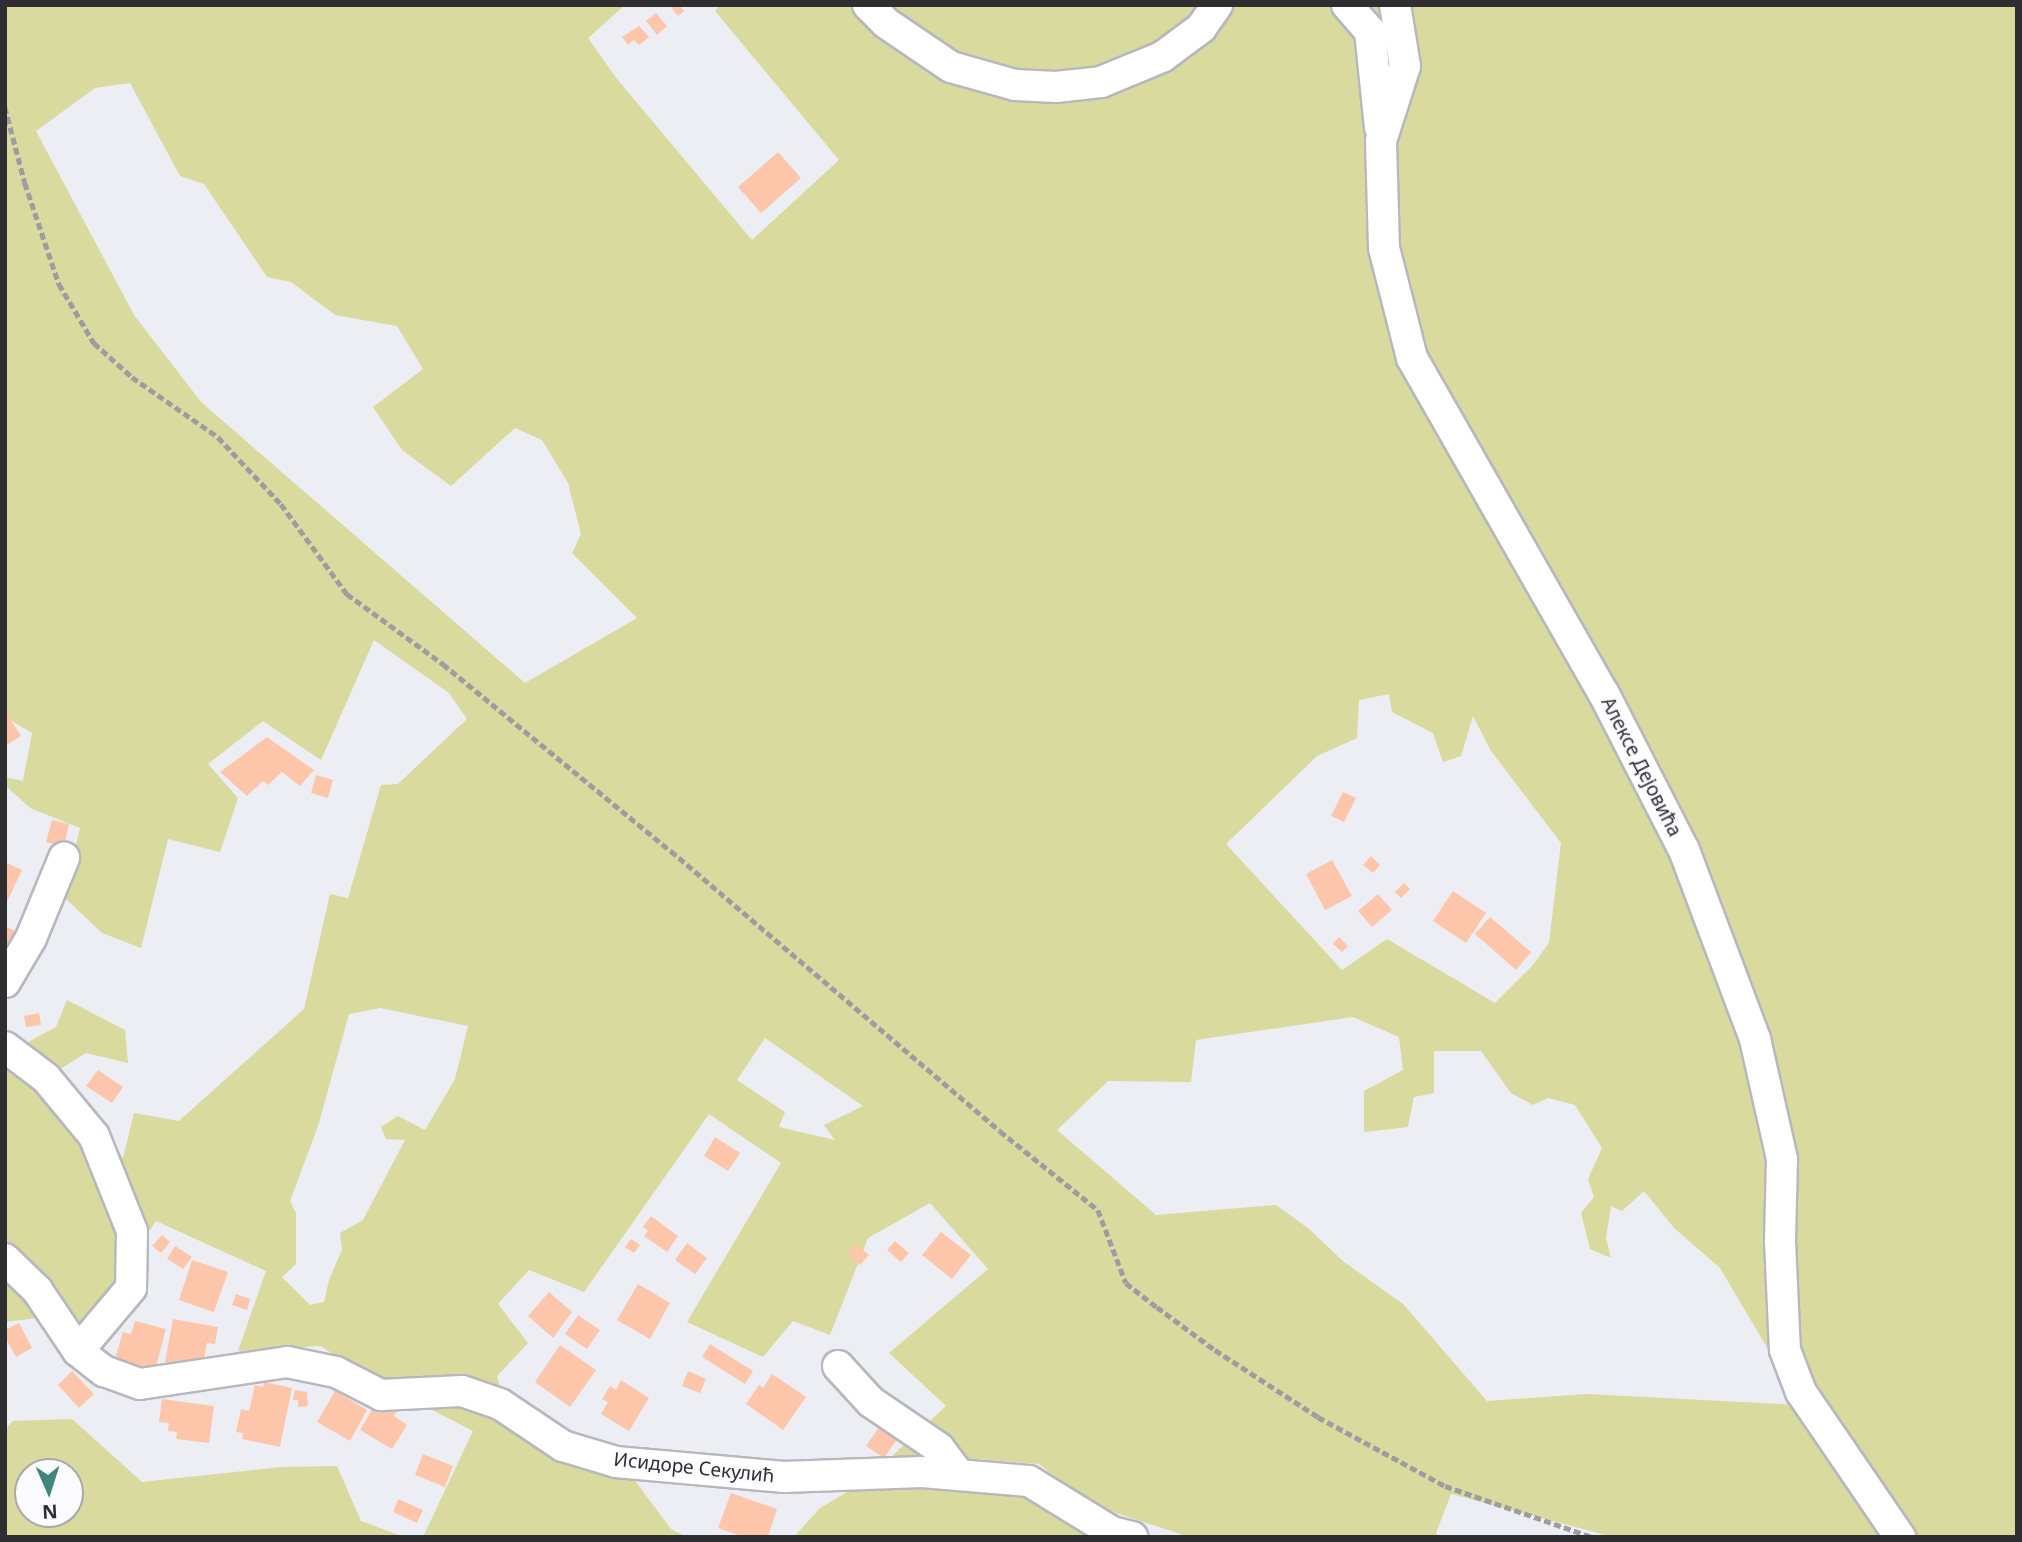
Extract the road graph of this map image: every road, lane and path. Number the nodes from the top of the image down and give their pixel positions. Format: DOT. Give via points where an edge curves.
graph roads {
  1 [pos="868,5"];
  2 [pos="1217,5"];
  3 [pos="1348,5"];
  4 [pos="1395,5"];
  5 [pos="5,107"];
  6 [pos="1381,141"];
  7 [pos="64,858"];
  8 [pos="5,982"];
  9 [pos="5,1047"];
  10 [pos="5,1259"];
  11 [pos="78,1351"];
  12 [pos="838,1366"];
  13 [pos="959,1475"];
  14 [pos="1121,1535"];
  15 [pos="1592,1537"];
  16 [pos="1900,1537"];
  1 -- 2 [label="street" via="886,23 951,67 1014,85 1056,87 1101,82 1162,57 1201,28"];
  3 -- 6 [label="street" via="1370,31"];
  4 -- 6 [label="street, Алексе Дејовића" via="1405,66"];
  5 -- 15 [label="path" via="24,184 59,284 94,343 132,377 218,437 281,504 347,594 464,681 1098,1209 1126,1283 1176,1321 1318,1417 1445,1486"];
  6 -- 16 [label="street, Алексе Дејовића" via="1384,248 1412,358 1604,694 1684,850 1755,1040 1782,1159 1785,1350 1801,1392"];
  7 -- 8 [label="street" via="31,938"];
  9 -- 11 [label="street" via="46,1078 94,1136 132,1231 131,1288"];
  10 -- 11 [label="street, Исидоре Секулић" via="37,1290"];
  11 -- 13 [label="street, Исидоре Секулић" via="104,1371 140,1384 287,1362 336,1373 381,1395 462,1391 500,1404 563,1446 616,1462 784,1477"];
  12 -- 13 [label="street" via="871,1402 939,1448"];
  13 -- 14 [label="street, Исидоре Секулић" via="1029,1480"];
}
